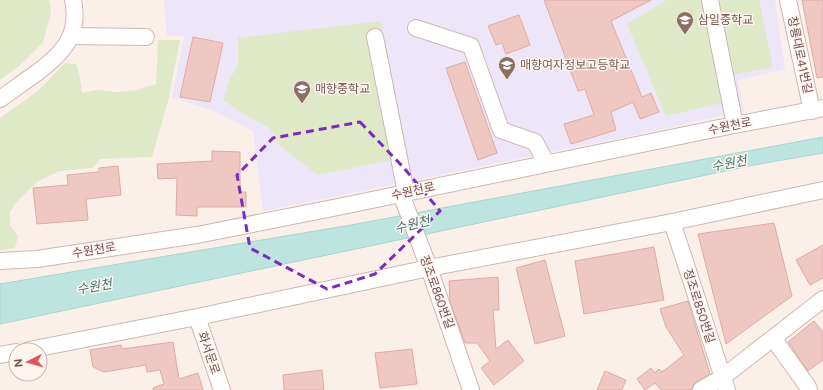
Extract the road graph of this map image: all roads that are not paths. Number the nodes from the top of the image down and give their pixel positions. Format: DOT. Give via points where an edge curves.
graph roads {
  1 [pos="710,0"];
  2 [pos="788,0"];
  3 [pos="77,2"];
  4 [pos="416,28"];
  5 [pos="71,36"];
  6 [pos="146,37"];
  7 [pos="375,37"];
  8 [pos="0,99"];
  9 [pos="817,109"];
  10 [pos="735,125"];
  11 [pos="546,163"];
  12 [pos="823,190"];
  13 [pos="404,195"];
  14 [pos="672,222"];
  15 [pos="0,261"];
  16 [pos="426,261"];
  17 [pos="823,299"];
  18 [pos="197,317"];
  19 [pos="773,338"];
  20 [pos="48,346"];
  21 [pos="725,383"];
  22 [pos="222,390"];
  23 [pos="471,390"];
  24 [pos="701,390"];
  25 [pos="809,390"];
  1 -- 10 [label="street"];
  2 -- 9 [label="street, 창룡대로41번길"];
  3 -- 5 [label="street"];
  4 -- 11 [label="street" via="471,46 501,130 535,142"];
  5 -- 6 [label="street"];
  5 -- 8 [label="street" via="59,55"];
  7 -- 13 [label="street, 정조로860번길"];
  9 -- 10 [label="street, 수원천로"];
  10 -- 11 [label="street, 수원천로"];
  11 -- 13 [label="street, 수원천로"];
  12 -- 14 [label="street"];
  13 -- 15 [label="street, 수원천로" via="197,235 37,259"];
  13 -- 16 [label="street, 정조로860번길"];
  14 -- 16 [label="street"];
  14 -- 21 [label="street, 정조로850번길"];
  16 -- 18 [label="street"];
  16 -- 23 [label="street, 정조로860번길"];
  17 -- 19 [label="street"];
  18 -- 20 [label="street"];
  18 -- 22 [label="street, 화서문로"];
  19 -- 21 [label="street"];
  19 -- 25 [label="street"];
  21 -- 24 [label="street"];
}
